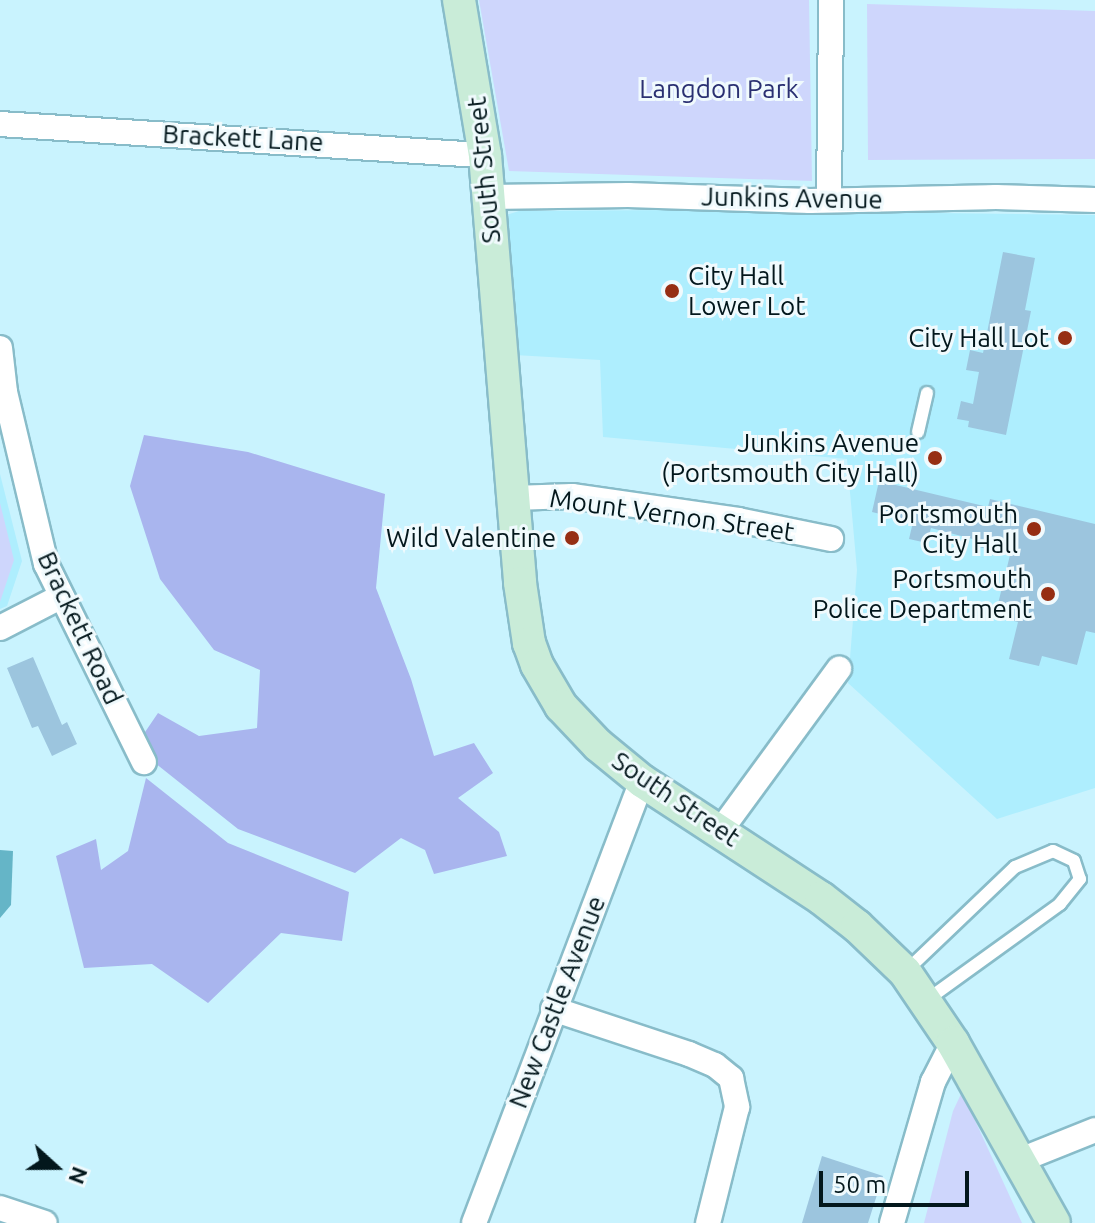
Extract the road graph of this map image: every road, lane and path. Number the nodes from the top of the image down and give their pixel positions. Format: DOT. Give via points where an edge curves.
graph roads {
  1 [pos="459,0"];
  2 [pos="831,0"];
  3 [pos="0,124"];
  4 [pos="485,155"];
  5 [pos="489,197"];
  6 [pos="829,200"];
  7 [pos="1095,200"];
  8 [pos="0,348"];
  9 [pos="927,393"];
  10 [pos="918,432"];
  11 [pos="513,498"];
  12 [pos="831,539"];
  13 [pos="60,597"];
  14 [pos="0,628"];
  15 [pos="839,669"];
  16 [pos="144,762"];
  17 [pos="642,781"];
  18 [pos="721,830"];
  19 [pos="905,972"];
  20 [pos="927,1000"];
  21 [pos="553,1009"];
  22 [pos="953,1043"];
  23 [pos="1095,1130"];
  24 [pos="1018,1161"];
  25 [pos="0,1208"];
  26 [pos="45,1223"];
  27 [pos="474,1223"];
  28 [pos="708,1223"];
  29 [pos="892,1223"];
  30 [pos="1054,1223"];
  1 -- 4 [label="street, South Street"];
  2 -- 6 [label="street"];
  3 -- 4 [label="street, Brackett Lane"];
  4 -- 5 [label="street, South Street"];
  5 -- 6 [label="street, Junkins Avenue"];
  5 -- 11 [label="street, South Street"];
  6 -- 7 [label="street, Junkins Avenue"];
  8 -- 13 [label="street, Brackett Road" via="34,516"];
  9 -- 10 [label="lane"];
  11 -- 12 [label="street, Mount Vernon Street" via="572,496"];
  11 -- 17 [label="street, South Street" via="524,616 537,665 578,726"];
  13 -- 14 [label="street"];
  13 -- 16 [label="street, Brackett Road"];
  15 -- 18 [label="street"];
  17 -- 18 [label="street, South Street"];
  17 -- 21 [label="street, New Castle Avenue"];
  18 -- 19 [label="street, South Street" via="821,898"];
  19 -- 20 [label="street, South Street"];
  19 -- 20 [label="lane" via="1015,867 1053,851 1074,861 1080,879 1060,904"];
  20 -- 22 [label="street, South Street"];
  21 -- 27 [label="street, New Castle Avenue"];
  21 -- 28 [label="street" via="689,1054 731,1078 737,1107"];
  22 -- 24 [label="street, South Street"];
  22 -- 29 [label="street" via="933,1082"];
  23 -- 24 [label="street"];
  24 -- 30 [label="street, South Street"];
  25 -- 26 [label="street"];
}
